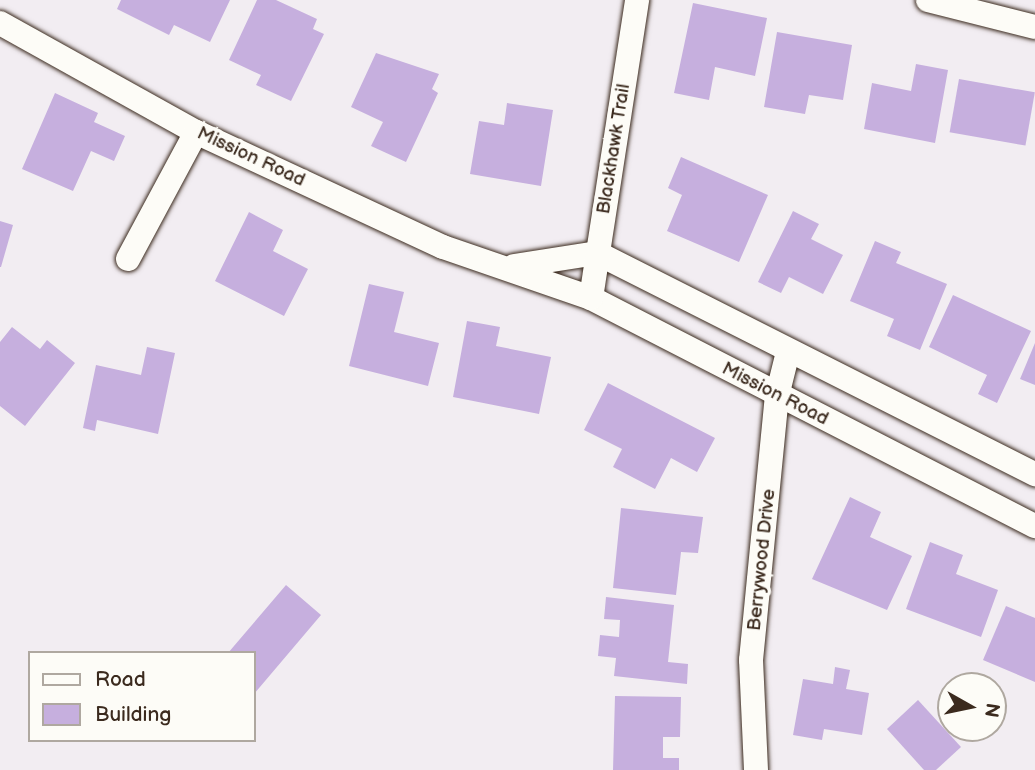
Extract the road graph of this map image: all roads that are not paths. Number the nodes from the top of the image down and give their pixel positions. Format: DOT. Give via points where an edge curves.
graph roads {
  1 [pos="637,0"];
  2 [pos="928,0"];
  3 [pos="0,23"];
  4 [pos="1035,27"];
  5 [pos="196,132"];
  6 [pos="597,253"];
  7 [pos="128,259"];
  8 [pos="513,266"];
  9 [pos="591,298"];
  10 [pos="788,352"];
  11 [pos="777,396"];
  12 [pos="1035,474"];
  13 [pos="1035,526"];
  14 [pos="756,770"];
  1 -- 6 [label="street, Blackhawk Trail"];
  2 -- 4 [label="street"];
  3 -- 5 [label="street, Mission Road"];
  5 -- 7 [label="street"];
  5 -- 8 [label="street, Mission Road" via="443,247"];
  6 -- 8 [label="street, Mission Road"];
  6 -- 9 [label="street, Blackhawk Trail"];
  6 -- 10 [label="street"];
  8 -- 9 [label="street, Mission Road"];
  9 -- 11 [label="street, Mission Road"];
  10 -- 11 [label="street, Berrywood Drive"];
  10 -- 12 [label="street"];
  11 -- 13 [label="street, Mission Road"];
  11 -- 14 [label="street, Berrywood Drive" via="751,660"];
}
